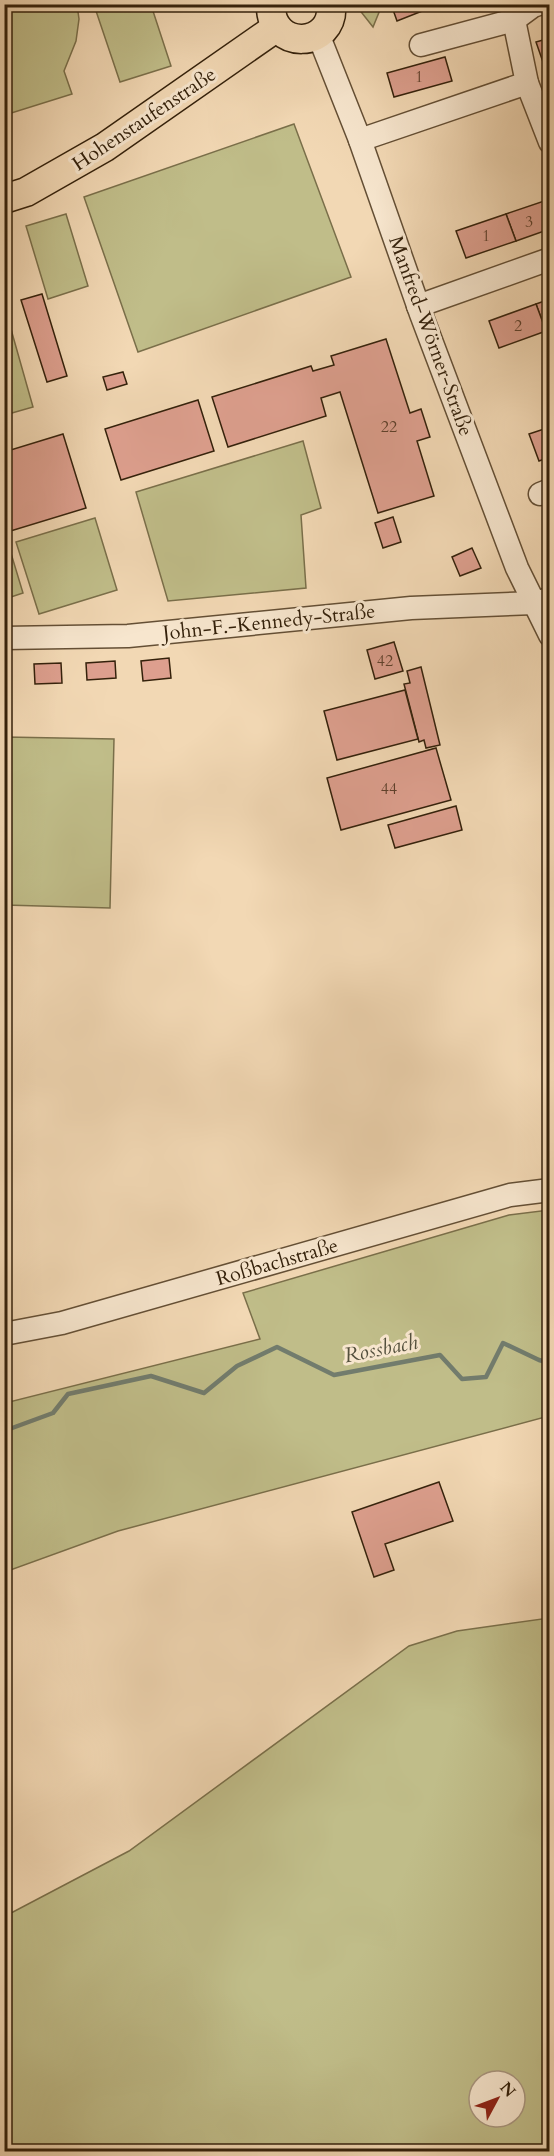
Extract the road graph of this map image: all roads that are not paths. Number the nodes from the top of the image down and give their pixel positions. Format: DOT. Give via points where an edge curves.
graph roads {
  1 [pos="331,4"];
  2 [pos="539,4"];
  3 [pos="274,16"];
  4 [pos="514,20"];
  5 [pos="318,34"];
  6 [pos="421,45"];
  7 [pos="527,83"];
  8 [pos="360,140"];
  9 [pos="549,142"];
  10 [pos="4,199"];
  11 [pos="549,259"];
  12 [pos="418,306"];
  13 [pos="542,601"];
  14 [pos="549,635"];
  15 [pos="4,638"];
  16 [pos="549,1190"];
  17 [pos="4,1334"];
  1 -- 5 [label="main road" via="330,20"];
  2 -- 4 [label="street"];
  3 -- 5 [label="main road" via="282,33 296,39"];
  3 -- 10 [label="main road, Hohenstaufenstraße" via="105,147 26,192"];
  4 -- 6 [label="street"];
  4 -- 7 [label="street"];
  5 -- 8 [label="street, Manfred-Wörner-Straße"];
  7 -- 8 [label="street"];
  7 -- 9 [label="street"];
  8 -- 12 [label="street, Manfred-Wörner-Straße"];
  11 -- 12 [label="street"];
  12 -- 13 [label="street, Manfred-Wörner-Straße" via="517,568"];
  13 -- 14 [label="street, Manfred-Wörner-Straße"];
  13 -- 15 [label="street, John-F.-Kennedy-Straße" via="411,608 128,636"];
  16 -- 17 [label="street, Roßbachstraße" via="510,1194 62,1323"];
}
